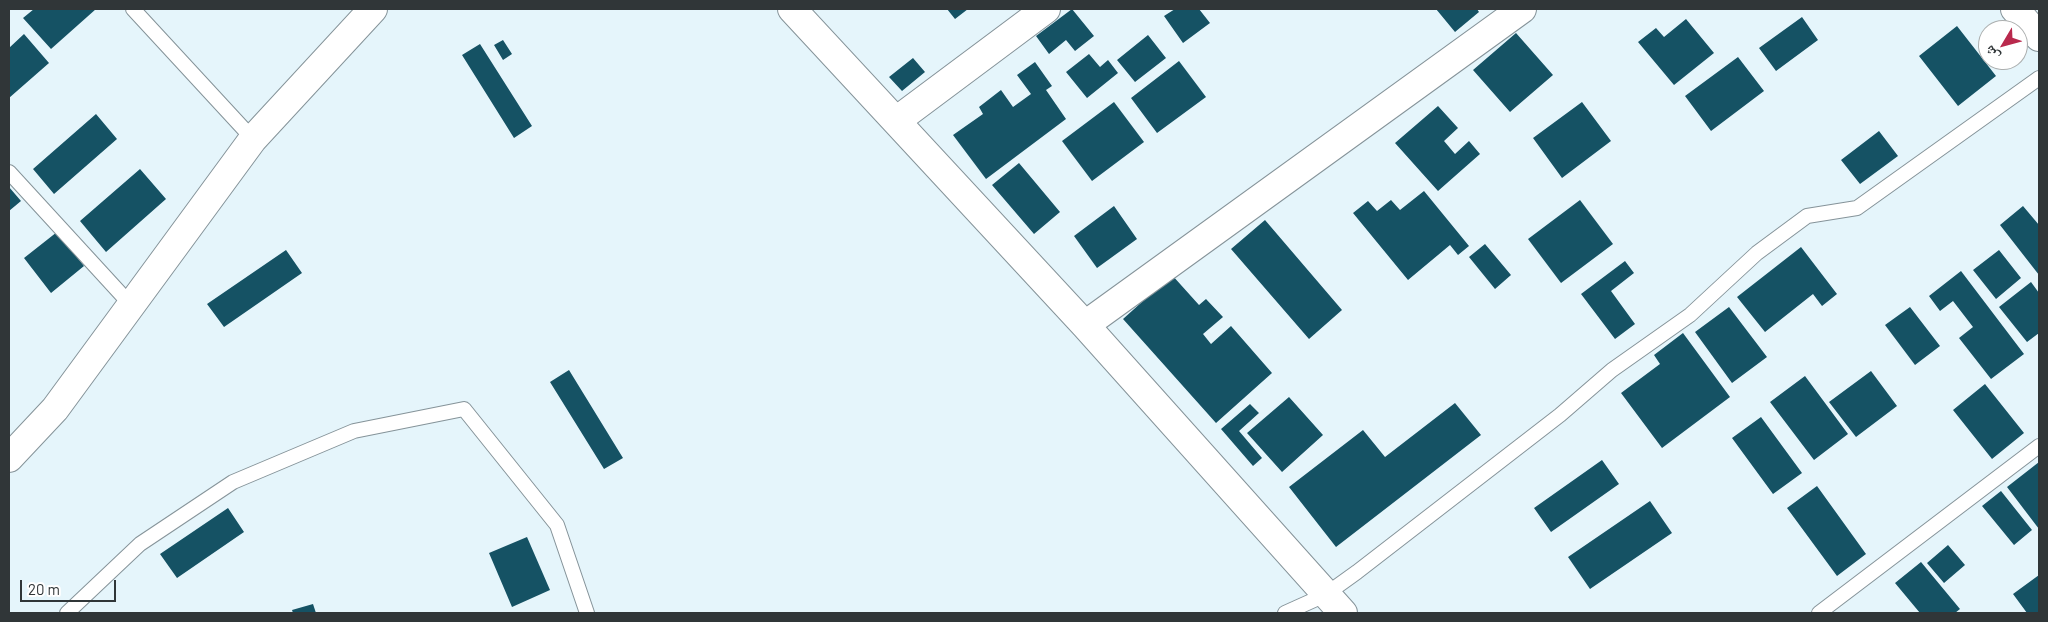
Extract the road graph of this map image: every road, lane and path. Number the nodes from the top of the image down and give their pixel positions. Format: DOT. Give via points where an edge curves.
graph roads {
  1 [pos="133,9"];
  2 [pos="373,9"];
  3 [pos="792,9"];
  4 [pos="1046,9"];
  5 [pos="1522,9"];
  6 [pos="2015,9"];
  7 [pos="2039,37"];
  8 [pos="2039,78"];
  9 [pos="896,121"];
  10 [pos="252,139"];
  11 [pos="9,172"];
  12 [pos="131,305"];
  13 [pos="1085,325"];
  14 [pos="2039,446"];
  15 [pos="9,458"];
  16 [pos="1334,604"];
  17 [pos="67,613"];
  18 [pos="587,613"];
  19 [pos="1285,613"];
  20 [pos="1818,613"];
  1 -- 10 [label="lane"];
  2 -- 10 [label="street"];
  3 -- 9 [label="street"];
  4 -- 9 [label="street"];
  5 -- 13 [label="street"];
  6 -- 7 [label="street"];
  8 -- 16 [label="lane" via="1857,208 1807,216 1757,253 1690,315 1612,370"];
  9 -- 13 [label="street"];
  10 -- 12 [label="street"];
  11 -- 12 [label="lane"];
  12 -- 15 [label="street" via="55,409"];
  13 -- 16 [label="street"];
  14 -- 20 [label="lane"];
  16 -- 19 [label="lane"];
  17 -- 18 [label="lane" via="140,544 233,482 354,431 464,409 557,525"];
}
